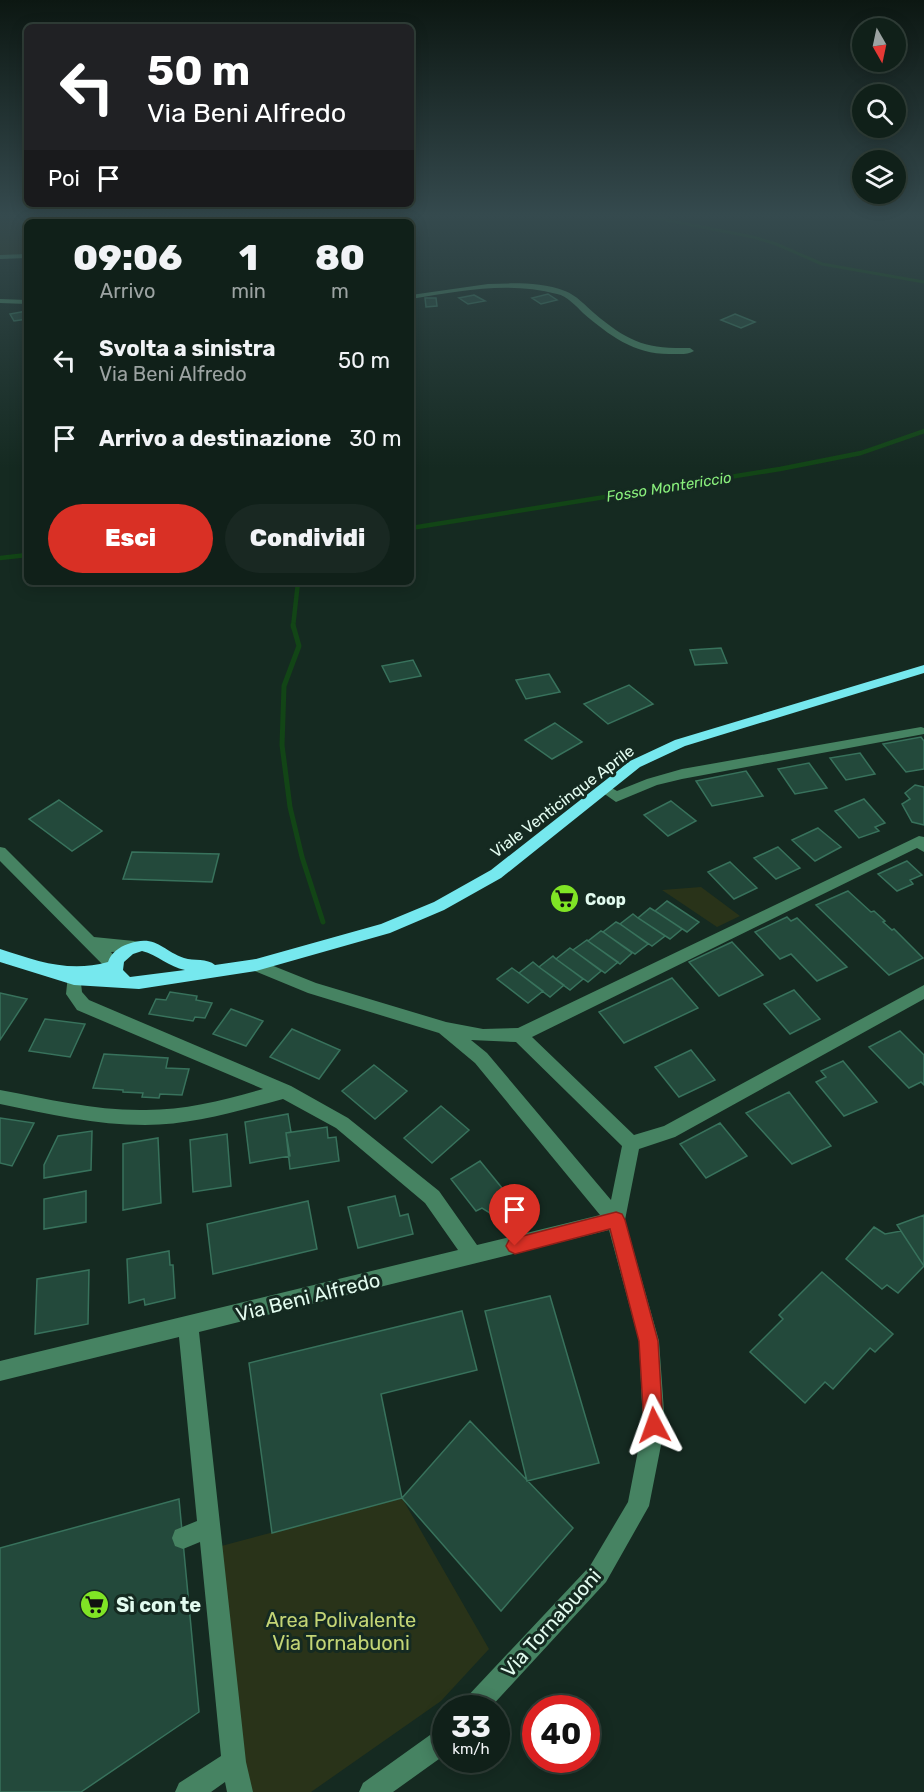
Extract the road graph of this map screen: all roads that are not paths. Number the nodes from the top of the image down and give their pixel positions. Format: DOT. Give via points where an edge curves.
graph roads {
  1 [pos="0,301"];
  2 [pos="574,301"];
  3 [pos="24,302"];
  4 [pos="690,351"];
  5 [pos="924,669"];
  6 [pos="921,731"];
  7 [pos="603,788"];
  8 [pos="924,847"];
  9 [pos="0,852"];
  10 [pos="90,942"];
  11 [pos="134,947"];
  12 [pos="162,953"];
  13 [pos="0,955"];
  14 [pos="256,965"];
  15 [pos="114,966"];
  16 [pos="226,969"];
  17 [pos="69,977"];
  18 [pos="124,981"];
  19 [pos="148,981"];
  20 [pos="924,991"];
  21 [pos="444,1028"];
  22 [pos="512,1036"];
  23 [pos="481,1058"];
  24 [pos="285,1091"];
  25 [pos="0,1097"];
  26 [pos="631,1144"];
  27 [pos="616,1220"];
  28 [pos="474,1256"];
  29 [pos="188,1326"];
  30 [pos="0,1371"];
  31 [pos="209,1527"];
  32 [pos="183,1538"];
  33 [pos="486,1695"];
  34 [pos="432,1749"];
  35 [pos="234,1762"];
  36 [pos="188,1792"];
  37 [pos="240,1792"];
  38 [pos="372,1792"];
  1 -- 3 [label="street"];
  2 -- 4 [label="street" via="627,344 654,351"];
  5 -- 7 [label="main road, Viale Venticinque Aprile" via="680,743 635,764"];
  6 -- 7 [label="street" via="681,774 616,797"];
  7 -- 14 [label="main road, Viale Venticinque Aprile" via="496,874 439,906 385,929"];
  8 -- 22 [label="street" via="919,841"];
  9 -- 10 [label="street"];
  10 -- 11 [label="street"];
  10 -- 15 [label="street"];
  11 -- 12 [label="main road, Viale Venticinque Aprile" via="151,946"];
  11 -- 15 [label="main road, Viale Venticinque Aprile" via="120,955"];
  12 -- 16 [label="main road, Viale Venticinque Aprile" via="180,963"];
  12 -- 19 [label="main road" via="161,971"];
  13 -- 17 [label="main road, Viale Venticinque Aprile"];
  14 -- 16 [label="main road, Viale Venticinque Aprile"];
  14 -- 21 [label="street" via="285,980"];
  15 -- 17 [label="main road, Viale Venticinque Aprile"];
  15 -- 18 [label="main road" via="118,978"];
  16 -- 19 [label="main road, Viale Venticinque Aprile"];
  17 -- 18 [label="main road, Viale Venticinque Aprile" via="96,982"];
  17 -- 24 [label="street" via="82,1005"];
  18 -- 19 [label="main road, Viale Venticinque Aprile"];
  20 -- 26 [label="street" via="669,1132"];
  21 -- 22 [label="street"];
  21 -- 23 [label="street"];
  22 -- 23 [label="street"];
  22 -- 26 [label="street"];
  23 -- 27 [label="street"];
  24 -- 25 [label="street" via="217,1110 147,1118 98,1115"];
  24 -- 28 [label="street" via="342,1123 432,1197"];
  26 -- 27 [label="street"];
  27 -- 28 [label="street, Via Beni Alfredo"];
  27 -- 33 [label="street, Via Tornabuoni" via="648,1341 654,1425 638,1506 598,1574"];
  28 -- 29 [label="street, Via Beni Alfredo"];
  29 -- 30 [label="street, Via Beni Alfredo"];
  29 -- 31 [label="street"];
  31 -- 32 [label="street"];
  31 -- 35 [label="street"];
  34 -- 38 [label="street"];
  35 -- 36 [label="street"];
  35 -- 37 [label="street"];
}
